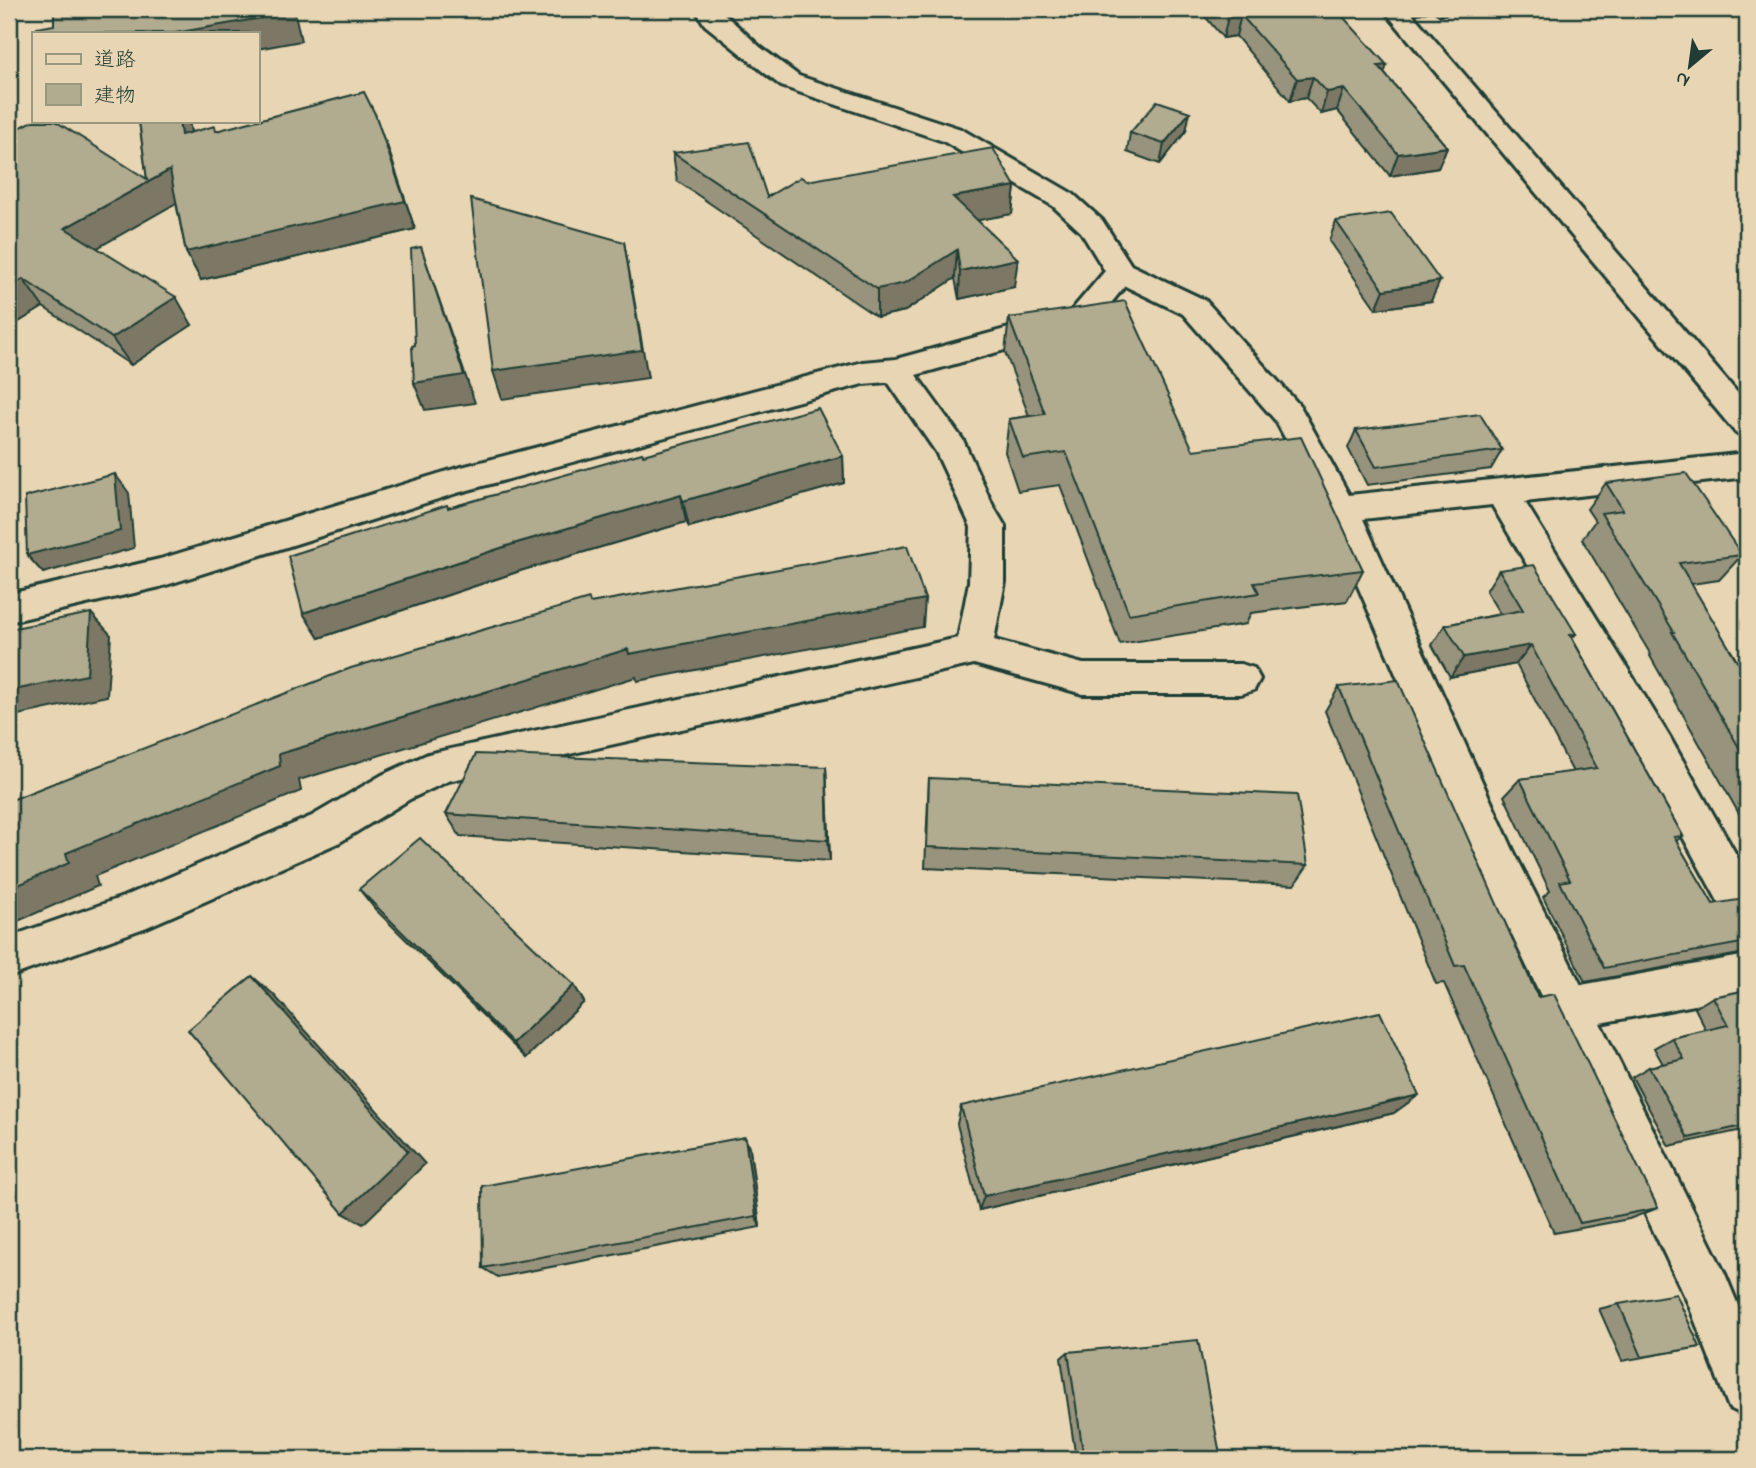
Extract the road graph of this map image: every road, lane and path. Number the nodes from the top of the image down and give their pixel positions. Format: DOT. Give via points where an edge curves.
graph roads {
  1 [pos="707,9"];
  2 [pos="1395,9"];
  3 [pos="1120,272"];
  4 [pos="896,370"];
  5 [pos="1747,425"];
  6 [pos="1747,465"];
  7 [pos="1502,493"];
  8 [pos="1340,509"];
  9 [pos="9,608"];
  10 [pos="974,649"];
  11 [pos="1241,679"];
  12 [pos="1747,913"];
  13 [pos="9,957"];
  14 [pos="1747,975"];
  15 [pos="1570,1008"];
  16 [pos="1747,1390"];
  1 -- 3 [label="street" via="723,28 790,81 952,135 1063,200 1093,226"];
  2 -- 5 [label="street"];
  3 -- 4 [label="street" via="1082,318"];
  3 -- 8 [label="street" via="1195,307 1289,414"];
  4 -- 9 [label="street" via="863,373 454,481 160,573"];
  4 -- 10 [label="street" via="951,448 988,526 987,582"];
  6 -- 7 [label="street"];
  7 -- 8 [label="street"];
  7 -- 12 [label="street" via="1655,748"];
  8 -- 15 [label="street" via="1498,862"];
  10 -- 11 [label="street" via="1083,679"];
  10 -- 13 [label="street" via="442,766 326,829 132,913"];
  14 -- 15 [label="street"];
  15 -- 16 [label="street" via="1708,1291"];
}
